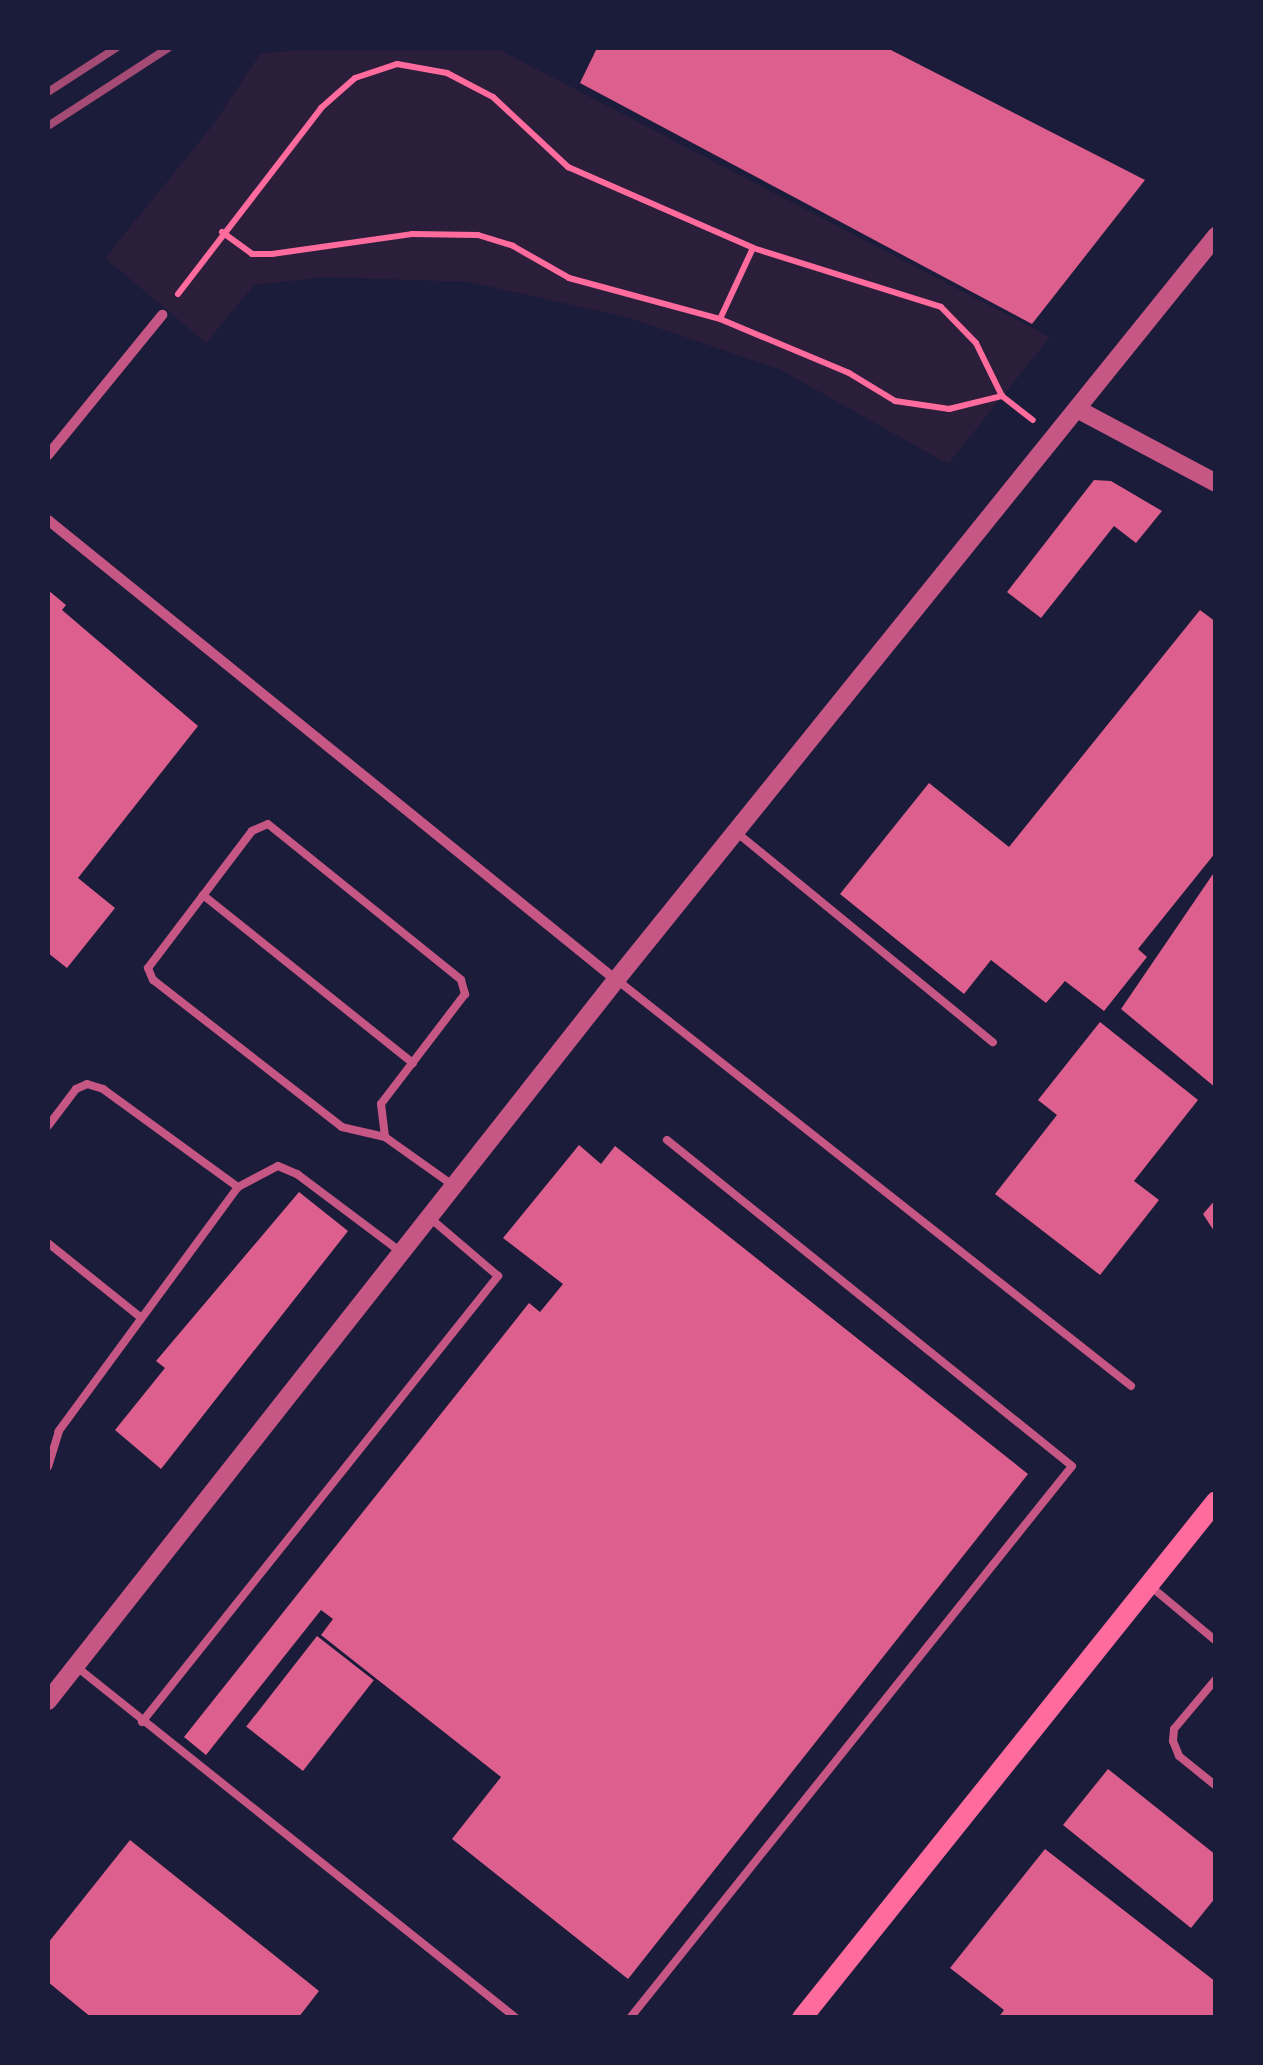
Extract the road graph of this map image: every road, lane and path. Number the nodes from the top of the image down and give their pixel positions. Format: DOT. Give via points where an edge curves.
graph roads {
  1 [pos="222,232"];
  2 [pos="1216,236"];
  3 [pos="753,248"];
  4 [pos="162,315"];
  5 [pos="720,319"];
  6 [pos="1002,396"];
  7 [pos="1077,409"];
  8 [pos="1055,437"];
  9 [pos="48,455"];
  10 [pos="1216,483"];
  11 [pos="48,520"];
  12 [pos="736,832"];
  13 [pos="204,895"];
  14 [pos="616,980"];
  15 [pos="993,1042"];
  16 [pos="413,1063"];
  17 [pos="48,1126"];
  18 [pos="385,1137"];
  19 [pos="667,1140"];
  20 [pos="238,1186"];
  21 [pos="454,1186"];
  22 [pos="430,1218"];
  23 [pos="48,1243"];
  24 [pos="402,1253"];
  25 [pos="140,1317"];
  26 [pos="1132,1386"];
  27 [pos="48,1466"];
  28 [pos="1216,1501"];
  29 [pos="1149,1584"];
  30 [pos="1216,1641"];
  31 [pos="75,1666"];
  32 [pos="1216,1678"];
  33 [pos="48,1701"];
  34 [pos="142,1722"];
  35 [pos="1216,1786"];
  36 [pos="516,2018"];
  37 [pos="630,2018"];
  38 [pos="802,2018"];
  1 -- 3 [label="path" via="321,108 354,78 396,64 447,73 477,89 568,167"];
  1 -- 4 [label="path"];
  1 -- 5 [label="path" via="252,254 412,234 478,236 513,246 569,278"];
  2 -- 7 [label="street"];
  3 -- 5 [label="path"];
  3 -- 6 [label="path" via="941,307 976,343"];
  4 -- 9 [label="street"];
  5 -- 6 [label="path" via="849,373 895,400 949,409"];
  6 -- 8 [label="path"];
  7 -- 8 [label="street"];
  7 -- 10 [label="street"];
  8 -- 12 [label="street"];
  11 -- 14 [label="street"];
  12 -- 14 [label="street"];
  12 -- 15 [label="lane"];
  13 -- 16 [label="lane"];
  13 -- 16 [label="lane" via="252,831 268,824 461,980 465,994"];
  13 -- 18 [label="lane" via="148,968 153,980 342,1126"];
  14 -- 21 [label="street"];
  14 -- 26 [label="lane"];
  16 -- 18 [label="lane" via="382,1104"];
  17 -- 20 [label="lane" via="76,1089 103,1089"];
  18 -- 21 [label="lane"];
  19 -- 37 [label="lane" via="1072,1466"];
  20 -- 24 [label="lane" via="278,1166"];
  20 -- 25 [label="lane"];
  21 -- 22 [label="street"];
  22 -- 24 [label="street"];
  22 -- 34 [label="lane" via="498,1276"];
  23 -- 25 [label="lane"];
  24 -- 31 [label="street"];
  25 -- 27 [label="lane" via="59,1431"];
  28 -- 29 [label="main road"];
  29 -- 30 [label="lane"];
  29 -- 38 [label="main road"];
  31 -- 33 [label="street"];
  31 -- 34 [label="lane"];
  32 -- 35 [label="lane" via="1174,1729 1173,1741 1179,1756"];
  34 -- 36 [label="lane"];
}
